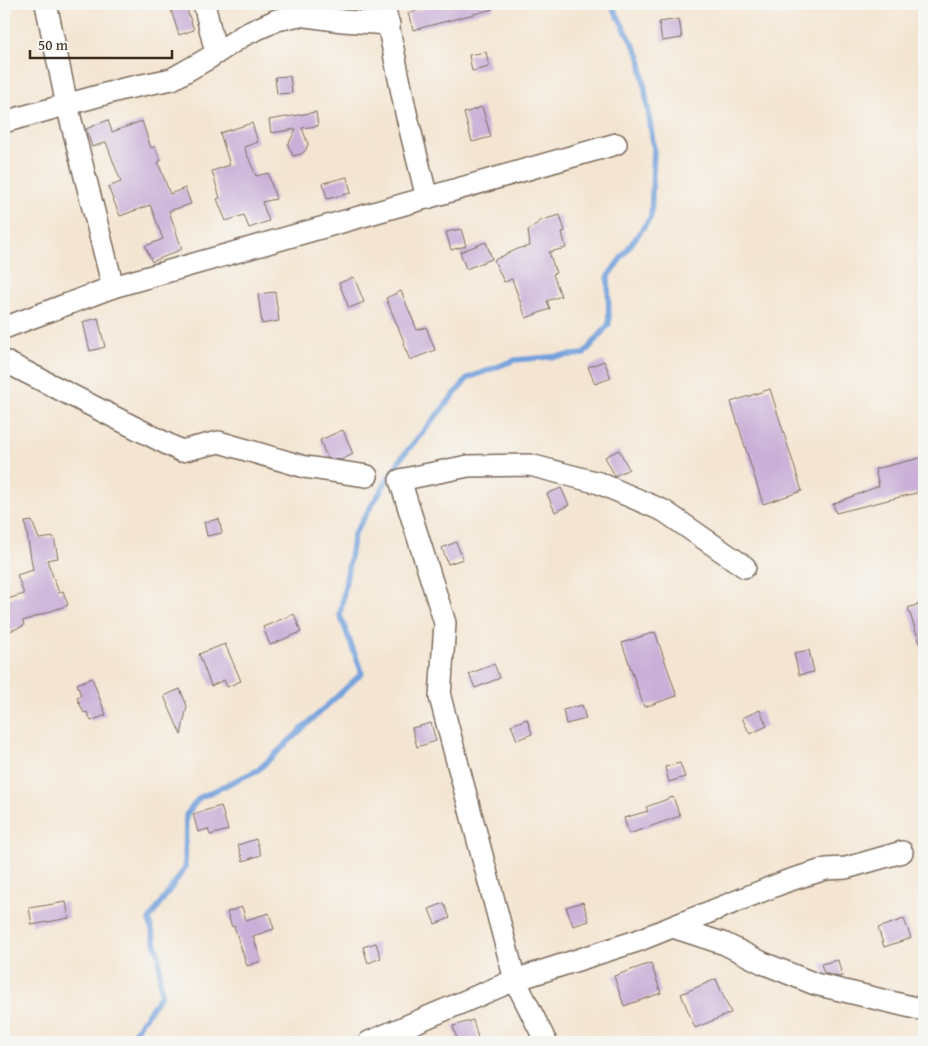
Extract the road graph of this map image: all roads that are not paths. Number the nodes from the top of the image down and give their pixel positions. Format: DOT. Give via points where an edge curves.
graph roads {
  1 [pos="46,4"];
  2 [pos="204,4"];
  3 [pos="386,14"];
  4 [pos="216,53"];
  5 [pos="67,105"];
  6 [pos="4,122"];
  7 [pos="616,144"];
  8 [pos="427,198"];
  9 [pos="113,287"];
  10 [pos="4,328"];
  11 [pos="4,361"];
  12 [pos="367,476"];
  13 [pos="745,567"];
  14 [pos="902,852"];
  15 [pos="673,927"];
  16 [pos="515,980"];
  17 [pos="924,1010"];
  18 [pos="369,1042"];
  19 [pos="546,1042"];
  1 -- 5 [label="street"];
  2 -- 4 [label="street"];
  3 -- 4 [label="street" via="343,21 299,15 277,20 244,35"];
  3 -- 8 [label="street"];
  4 -- 5 [label="street" via="172,79"];
  5 -- 6 [label="street"];
  5 -- 9 [label="street"];
  7 -- 8 [label="street"];
  8 -- 9 [label="street"];
  9 -- 10 [label="street"];
  11 -- 12 [label="street" via="181,451 219,442 305,467"];
  13 -- 16 [label="street" via="664,511 599,483 530,465 468,466 400,480 445,623 440,697"];
  14 -- 15 [label="street" via="803,876"];
  15 -- 16 [label="street"];
  15 -- 17 [label="street" via="725,944 816,984"];
  16 -- 18 [label="street"];
  16 -- 19 [label="street"];
}
